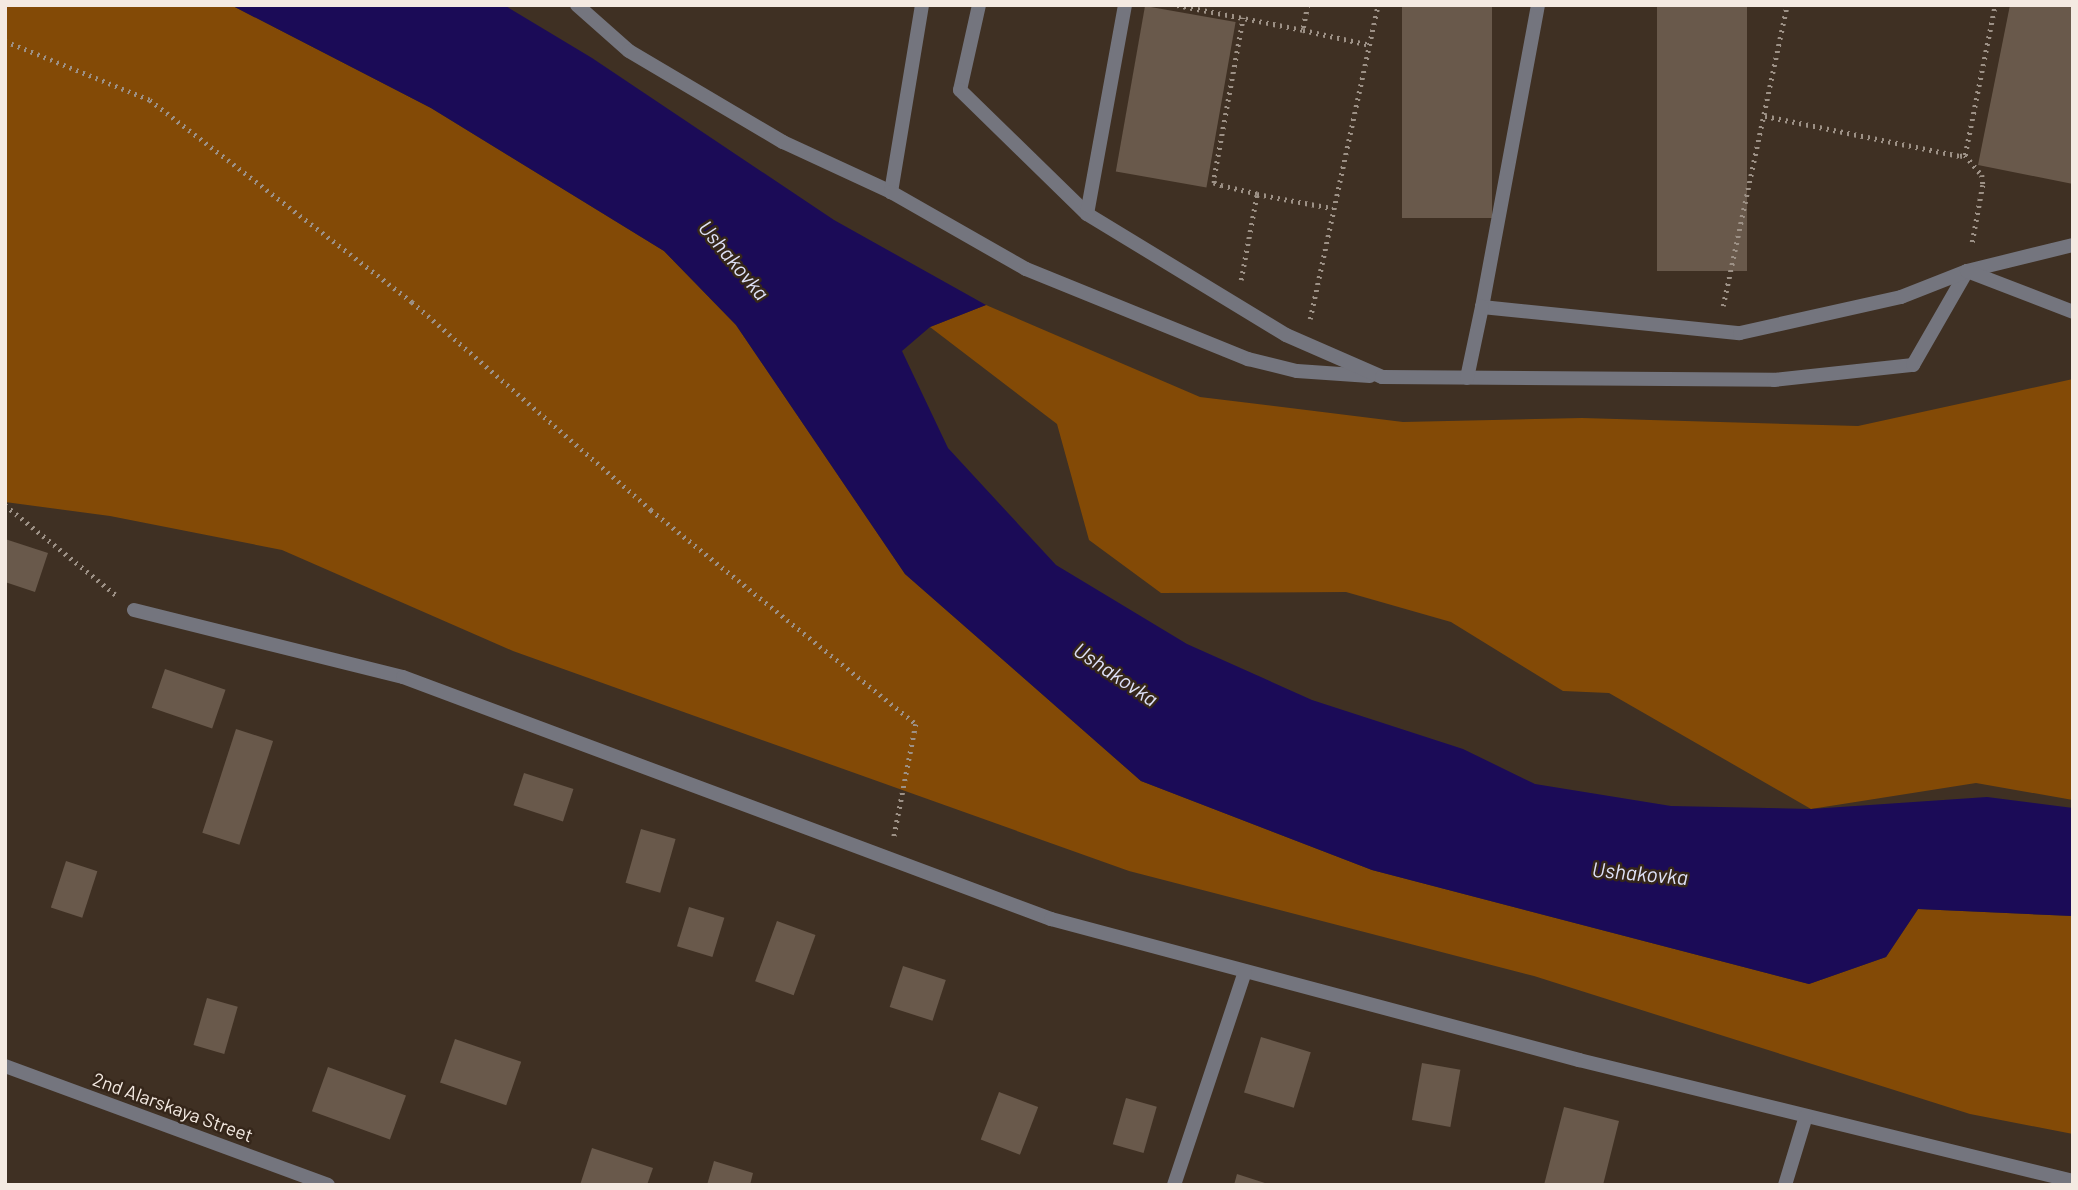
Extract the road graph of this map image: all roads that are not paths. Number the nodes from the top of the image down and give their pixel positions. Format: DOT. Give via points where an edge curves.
graph roads {
  1 [pos="577,5"];
  2 [pos="922,5"];
  3 [pos="979,5"];
  4 [pos="1125,5"];
  5 [pos="1538,5"];
  6 [pos="891,192"];
  7 [pos="1087,214"];
  8 [pos="2073,245"];
  9 [pos="1967,271"];
  10 [pos="1482,307"];
  11 [pos="2073,312"];
  12 [pos="1382,377"];
  13 [pos="1467,378"];
  14 [pos="134,610"];
  15 [pos="1245,972"];
  16 [pos="5,1066"];
  17 [pos="1806,1116"];
  18 [pos="2073,1181"];
  19 [pos="328,1185"];
  20 [pos="1174,1185"];
  21 [pos="1785,1185"];
  1 -- 6 [label="street" via="629,51 783,142"];
  2 -- 6 [label="street"];
  3 -- 7 [label="street" via="960,90"];
  4 -- 7 [label="street"];
  5 -- 10 [label="street"];
  6 -- 12 [label="street" via="1026,269 1248,359 1297,371"];
  7 -- 12 [label="street" via="1286,335"];
  8 -- 9 [label="street"];
  9 -- 10 [label="street" via="1901,297 1740,333"];
  9 -- 11 [label="street"];
  9 -- 13 [label="street" via="1913,365 1774,380"];
  10 -- 13 [label="street"];
  12 -- 13 [label="street"];
  14 -- 15 [label="street" via="402,677 1051,919"];
  15 -- 17 [label="street"];
  15 -- 20 [label="street"];
  16 -- 19 [label="street, 2nd Alarskaya Street"];
  17 -- 18 [label="street"];
  17 -- 21 [label="street"];
}
